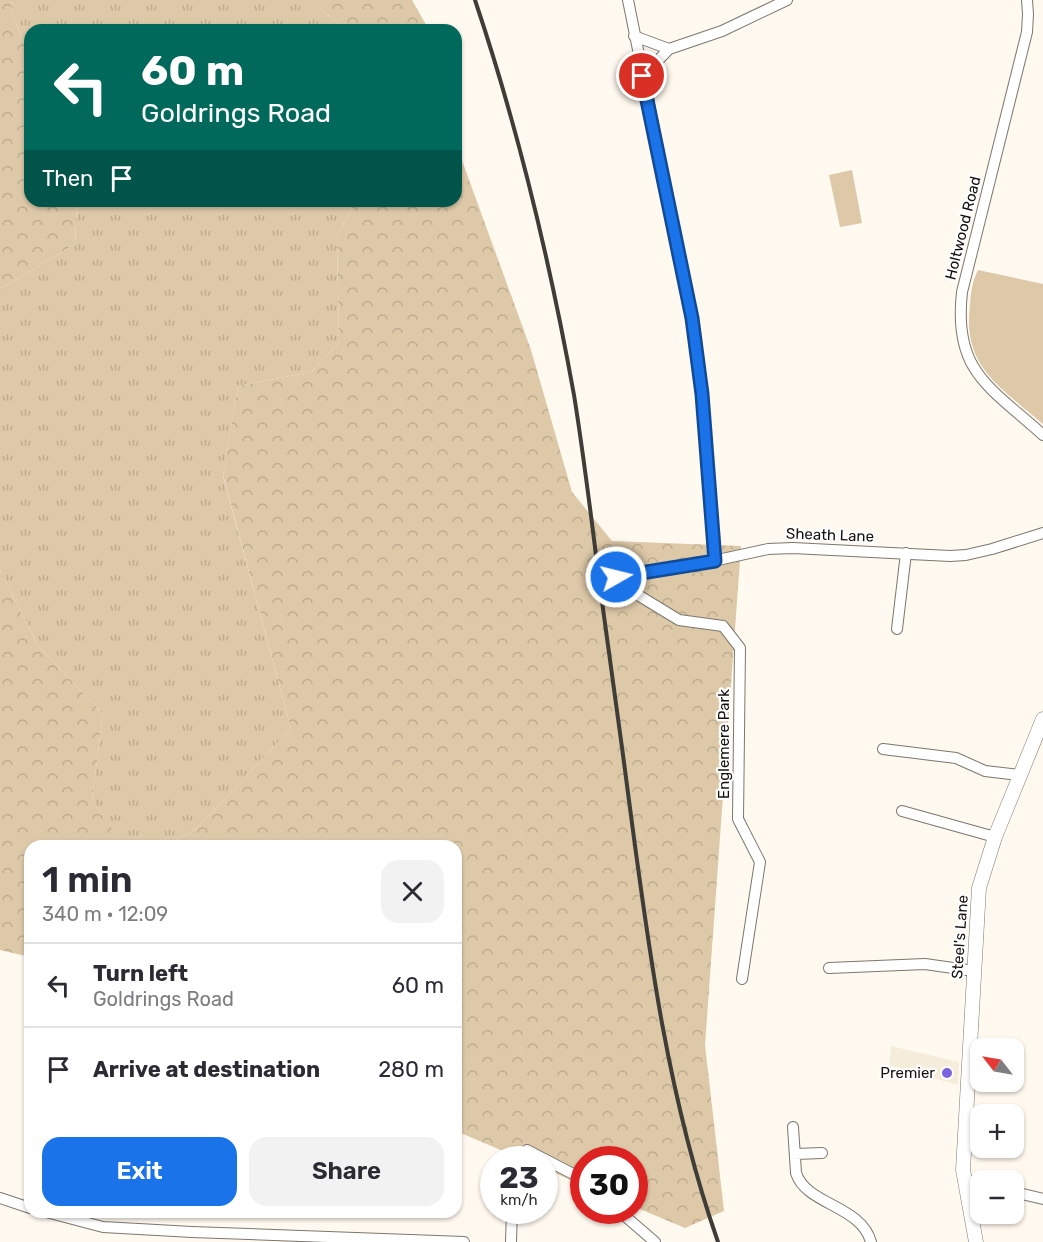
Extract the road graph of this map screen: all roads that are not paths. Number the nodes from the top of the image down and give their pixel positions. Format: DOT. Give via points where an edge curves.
graph roads {
  1 [pos="628,0"];
  2 [pos="787,0"];
  3 [pos="1027,0"];
  4 [pos="634,36"];
  5 [pos="669,49"];
  6 [pos="642,76"];
  7 [pos="1043,435"];
  8 [pos="1043,533"];
  9 [pos="906,553"];
  10 [pos="715,561"];
  11 [pos="621,576"];
  12 [pos="897,629"];
  13 [pos="1043,719"];
  14 [pos="883,749"];
  15 [pos="1019,775"];
  16 [pos="902,811"];
  17 [pos="994,837"];
  18 [pos="829,968"];
  19 [pos="974,971"];
  20 [pos="742,979"];
  21 [pos="793,1127"];
  22 [pos="822,1153"];
  23 [pos="795,1154"];
  24 [pos="963,1174"];
  25 [pos="970,1178"];
  26 [pos="1024,1194"];
  27 [pos="0,1198"];
  28 [pos="1043,1199"];
  29 [pos="24,1206"];
  30 [pos="69,1218"];
  31 [pos="512,1224"];
  32 [pos="634,1224"];
  33 [pos="464,1242"];
  34 [pos="511,1242"];
  35 [pos="655,1242"];
  36 [pos="872,1242"];
  37 [pos="976,1242"];
  1 -- 4 [label="street"];
  2 -- 5 [label="street" via="722,31"];
  3 -- 7 [label="street, Holtwood Road" via="1027,32 960,311 965,351 973,369"];
  4 -- 5 [label="street"];
  4 -- 6 [label="street"];
  5 -- 6 [label="street"];
  6 -- 10 [label="street" via="692,318"];
  8 -- 9 [label="street, Sheath Lane" via="966,555"];
  9 -- 10 [label="street, Sheath Lane" via="785,548"];
  9 -- 12 [label="street"];
  10 -- 11 [label="street, Sheath Lane"];
  11 -- 20 [label="street, Englemere Park" via="633,592 679,620 723,626 740,648 738,819 760,862"];
  13 -- 15 [label="street, Steel's Lane"];
  14 -- 15 [label="street" via="956,758 985,771"];
  15 -- 17 [label="street, Steel's Lane"];
  16 -- 17 [label="street"];
  17 -- 19 [label="street, Steel's Lane" via="980,888"];
  18 -- 19 [label="street" via="926,964"];
  19 -- 24 [label="street, Steel's Lane"];
  21 -- 23 [label="street"];
  22 -- 23 [label="street"];
  23 -- 36 [label="street" via="796,1173 802,1185 860,1221"];
  24 -- 25 [label="street"];
  24 -- 37 [label="street, Steel's Lane"];
  26 -- 28 [label="street"];
  27 -- 29 [label="street"];
  30 -- 33 [label="street" via="103,1227"];
  31 -- 34 [label="street"];
  32 -- 35 [label="street"];
}
